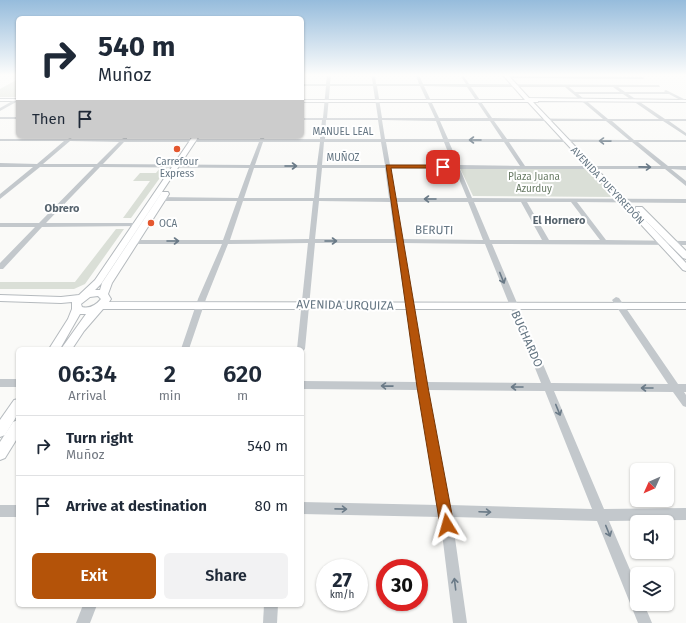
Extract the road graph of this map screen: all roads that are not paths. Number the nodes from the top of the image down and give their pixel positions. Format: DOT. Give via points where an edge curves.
graph roads {
  1 [pos="11,104"];
  2 [pos="326,104"];
  3 [pos="378,104"];
  4 [pos="430,104"];
  5 [pos="481,104"];
  6 [pos="534,104"];
  7 [pos="588,104"];
  8 [pos="640,104"];
  9 [pos="0,110"];
  10 [pos="0,118"];
  11 [pos="16,118"];
  12 [pos="304,119"];
  13 [pos="324,119"];
  14 [pos="380,119"];
  15 [pos="436,119"];
  16 [pos="490,119"];
  17 [pos="548,119"];
  18 [pos="607,119"];
  19 [pos="664,120"];
  20 [pos="686,120"];
  21 [pos="16,135"];
  22 [pos="686,135"];
  23 [pos="72,138"];
  24 [pos="125,138"];
  25 [pos="198,138"];
  26 [pos="262,138"];
  27 [pos="0,140"];
  28 [pos="9,140"];
  29 [pos="323,140"];
  30 [pos="384,140"];
  31 [pos="445,140"];
  32 [pos="505,140"];
  33 [pos="570,141"];
  34 [pos="633,141"];
  35 [pos="686,141"];
  36 [pos="0,146"];
  37 [pos="0,165"];
  38 [pos="38,166"];
  39 [pos="99,166"];
  40 [pos="180,166"];
  41 [pos="252,166"];
  42 [pos="319,166"];
  43 [pos="388,166"];
  44 [pos="456,167"];
  45 [pos="523,167"];
  46 [pos="594,167"];
  47 [pos="667,168"];
  48 [pos="686,168"];
  49 [pos="686,184"];
  50 [pos="0,197"];
  51 [pos="154,199"];
  52 [pos="162,199"];
  53 [pos="240,199"];
  54 [pos="316,199"];
  55 [pos="392,199"];
  56 [pos="469,199"];
  57 [pos="523,200"];
  58 [pos="572,200"];
  59 [pos="627,200"];
  60 [pos="686,200"];
  61 [pos="0,225"];
  62 [pos="41,225"];
  63 [pos="136,225"];
  64 [pos="226,241"];
  65 [pos="313,241"];
  66 [pos="399,241"];
  67 [pos="134,242"];
  68 [pos="487,242"];
  69 [pos="548,243"];
  70 [pos="605,243"];
  71 [pos="662,243"];
  72 [pos="674,243"];
  73 [pos="686,243"];
  74 [pos="686,256"];
  75 [pos="0,267"];
  76 [pos="686,268"];
  77 [pos="0,298"];
  78 [pos="686,299"];
  79 [pos="306,301"];
  80 [pos="80,302"];
  81 [pos="101,302"];
  82 [pos="201,302"];
  83 [pos="409,302"];
  84 [pos="512,302"];
  85 [pos="619,303"];
  86 [pos="0,304"];
  87 [pos="686,306"];
  88 [pos="55,347"];
  89 [pos="67,347"];
  90 [pos="186,347"];
  91 [pos="301,347"];
  92 [pos="0,383"];
  93 [pos="16,383"];
  94 [pos="304,385"];
  95 [pos="422,387"];
  96 [pos="549,388"];
  97 [pos="675,388"];
  98 [pos="686,388"];
  99 [pos="686,403"];
  100 [pos="16,407"];
  101 [pos="16,429"];
  102 [pos="0,431"];
  103 [pos="0,454"];
  104 [pos="304,508"];
  105 [pos="0,511"];
  106 [pos="16,511"];
  107 [pos="445,511"];
  108 [pos="686,514"];
  109 [pos="601,516"];
  110 [pos="630,587"];
  111 [pos="89,607"];
  112 [pos="271,607"];
  113 [pos="640,611"];
  114 [pos="83,623"];
  115 [pos="270,623"];
  116 [pos="460,623"];
  117 [pos="645,623"];
  1 -- 9 [label="street"];
  2 -- 13 [label="street"];
  3 -- 14 [label="street"];
  4 -- 15 [label="street, BUCHARDO"];
  5 -- 16 [label="street"];
  6 -- 17 [label="main road, AVENIDA PUEYRREDÓN"];
  7 -- 18 [label="street"];
  8 -- 19 [label="street"];
  10 -- 11 [label="street"];
  12 -- 13 [label="street"];
  13 -- 14 [label="street"];
  13 -- 29 [label="street"];
  14 -- 15 [label="street"];
  14 -- 30 [label="street"];
  15 -- 16 [label="street"];
  15 -- 31 [label="street, BUCHARDO"];
  16 -- 17 [label="street"];
  16 -- 32 [label="street"];
  17 -- 18 [label="street"];
  17 -- 33 [label="main road, AVENIDA PUEYRREDÓN"];
  18 -- 19 [label="street"];
  18 -- 34 [label="street"];
  19 -- 20 [label="street"];
  19 -- 22 [label="street"];
  21 -- 28 [label="street"];
  23 -- 24 [label="street, MANUEL LEAL"];
  23 -- 28 [label="street, MANUEL LEAL"];
  23 -- 38 [label="street"];
  24 -- 25 [label="street, MANUEL LEAL"];
  24 -- 39 [label="street"];
  25 -- 26 [label="street, MANUEL LEAL"];
  25 -- 40 [label="main road"];
  26 -- 29 [label="street, MANUEL LEAL"];
  26 -- 41 [label="street"];
  27 -- 28 [label="street, MANUEL LEAL"];
  28 -- 36 [label="street"];
  29 -- 30 [label="street, MANUEL LEAL"];
  29 -- 42 [label="street"];
  30 -- 31 [label="street, MANUEL LEAL"];
  30 -- 43 [label="street"];
  32 -- 31 [label="street, MANUEL LEAL, one-way"];
  31 -- 44 [label="street, BUCHARDO"];
  32 -- 33 [label="street, MANUEL LEAL"];
  32 -- 45 [label="street"];
  34 -- 33 [label="street, MANUEL LEAL, one-way"];
  33 -- 46 [label="main road, AVENIDA PUEYRREDÓN"];
  34 -- 35 [label="street, MANUEL LEAL"];
  34 -- 47 [label="street"];
  37 -- 38 [label="street, MUÑOZ"];
  38 -- 39 [label="street, MUÑOZ"];
  38 -- 50 [label="street"];
  39 -- 40 [label="street, MUÑOZ"];
  39 -- 62 [label="street"];
  40 -- 41 [label="street, MUÑOZ"];
  40 -- 51 [label="main road"];
  40 -- 52 [label="main road"];
  41 -- 42 [label="street, MUÑOZ, one-way"];
  41 -- 53 [label="street"];
  42 -- 43 [label="street, MUÑOZ"];
  42 -- 54 [label="street"];
  43 -- 44 [label="street, MUÑOZ"];
  43 -- 55 [label="street"];
  44 -- 45 [label="street, MUÑOZ"];
  44 -- 56 [label="street, BUCHARDO"];
  45 -- 46 [label="street, MUÑOZ"];
  46 -- 47 [label="street, MUÑOZ, one-way"];
  46 -- 59 [label="main road, AVENIDA PUEYRREDÓN"];
  47 -- 48 [label="street, MUÑOZ"];
  47 -- 49 [label="street"];
  51 -- 52 [label="street"];
  51 -- 63 [label="main road"];
  52 -- 53 [label="street"];
  52 -- 67 [label="main road"];
  53 -- 54 [label="street"];
  53 -- 64 [label="street"];
  54 -- 55 [label="street"];
  54 -- 65 [label="street"];
  56 -- 55 [label="street, one-way"];
  55 -- 66 [label="street"];
  56 -- 57 [label="street"];
  56 -- 68 [label="street, BUCHARDO"];
  57 -- 58 [label="street"];
  57 -- 69 [label="street"];
  58 -- 59 [label="street"];
  58 -- 70 [label="street"];
  59 -- 60 [label="street"];
  59 -- 71 [label="main road, AVENIDA PUEYRREDÓN"];
  59 -- 72 [label="main road, AVENIDA PUEYRREDÓN"];
  61 -- 62 [label="street"];
  62 -- 63 [label="street"];
  62 -- 75 [label="street"];
  63 -- 80 [label="main road" via="98,282"];
  64 -- 65 [label="street, BERUTI"];
  67 -- 64 [label="street, BERUTI, one-way"];
  64 -- 82 [label="street"];
  65 -- 66 [label="street, BERUTI, one-way"];
  65 -- 79 [label="street"];
  66 -- 68 [label="street, BERUTI"];
  66 -- 83 [label="street"];
  67 -- 81 [label="main road" via="108,283"];
  68 -- 69 [label="street, BERUTI"];
  68 -- 84 [label="street, BUCHARDO, one-way"];
  69 -- 70 [label="street, BERUTI"];
  70 -- 71 [label="street, BERUTI"];
  71 -- 72 [label="street, BERUTI"];
  71 -- 76 [label="main road, AVENIDA PUEYRREDÓN"];
  72 -- 73 [label="street, BERUTI"];
  72 -- 74 [label="main road, AVENIDA PUEYRREDÓN"];
  77 -- 80 [label="main road"];
  78 -- 85 [label="main road"];
  79 -- 82 [label="main road, AVENIDA URQUIZA"];
  79 -- 83 [label="main road, AVENIDA URQUIZA"];
  79 -- 91 [label="street"];
  80 -- 81 [label="main road" via="88,311"];
  80 -- 81 [label="main road" via="95,293"];
  80 -- 86 [label="main road"];
  80 -- 88 [label="main road" via="73,319"];
  81 -- 82 [label="main road, AVENIDA URQUIZA"];
  81 -- 89 [label="main road"];
  82 -- 90 [label="street"];
  83 -- 84 [label="main road, AVENIDA URQUIZA"];
  83 -- 95 [label="street"];
  84 -- 85 [label="main road, AVENIDA URQUIZA"];
  84 -- 96 [label="street, BUCHARDO"];
  85 -- 87 [label="main road, AVENIDA URQUIZA"];
  85 -- 97 [label="street"];
  92 -- 93 [label="street"];
  95 -- 94 [label="street, one-way"];
  96 -- 95 [label="street, one-way"];
  95 -- 107 [label="street"];
  97 -- 96 [label="street, one-way"];
  96 -- 109 [label="street, BUCHARDO, one-way"];
  97 -- 98 [label="street"];
  97 -- 99 [label="street"];
  100 -- 102 [label="main road"];
  101 -- 103 [label="main road"];
  104 -- 107 [label="street, one-way"];
  105 -- 106 [label="street"];
  107 -- 109 [label="street, one-way"];
  116 -- 107 [label="street, one-way"];
  108 -- 109 [label="street"];
  109 -- 110 [label="street, BUCHARDO, one-way"];
  111 -- 114 [label="street"];
  112 -- 115 [label="street"];
  113 -- 117 [label="street, BUCHARDO"];
}
